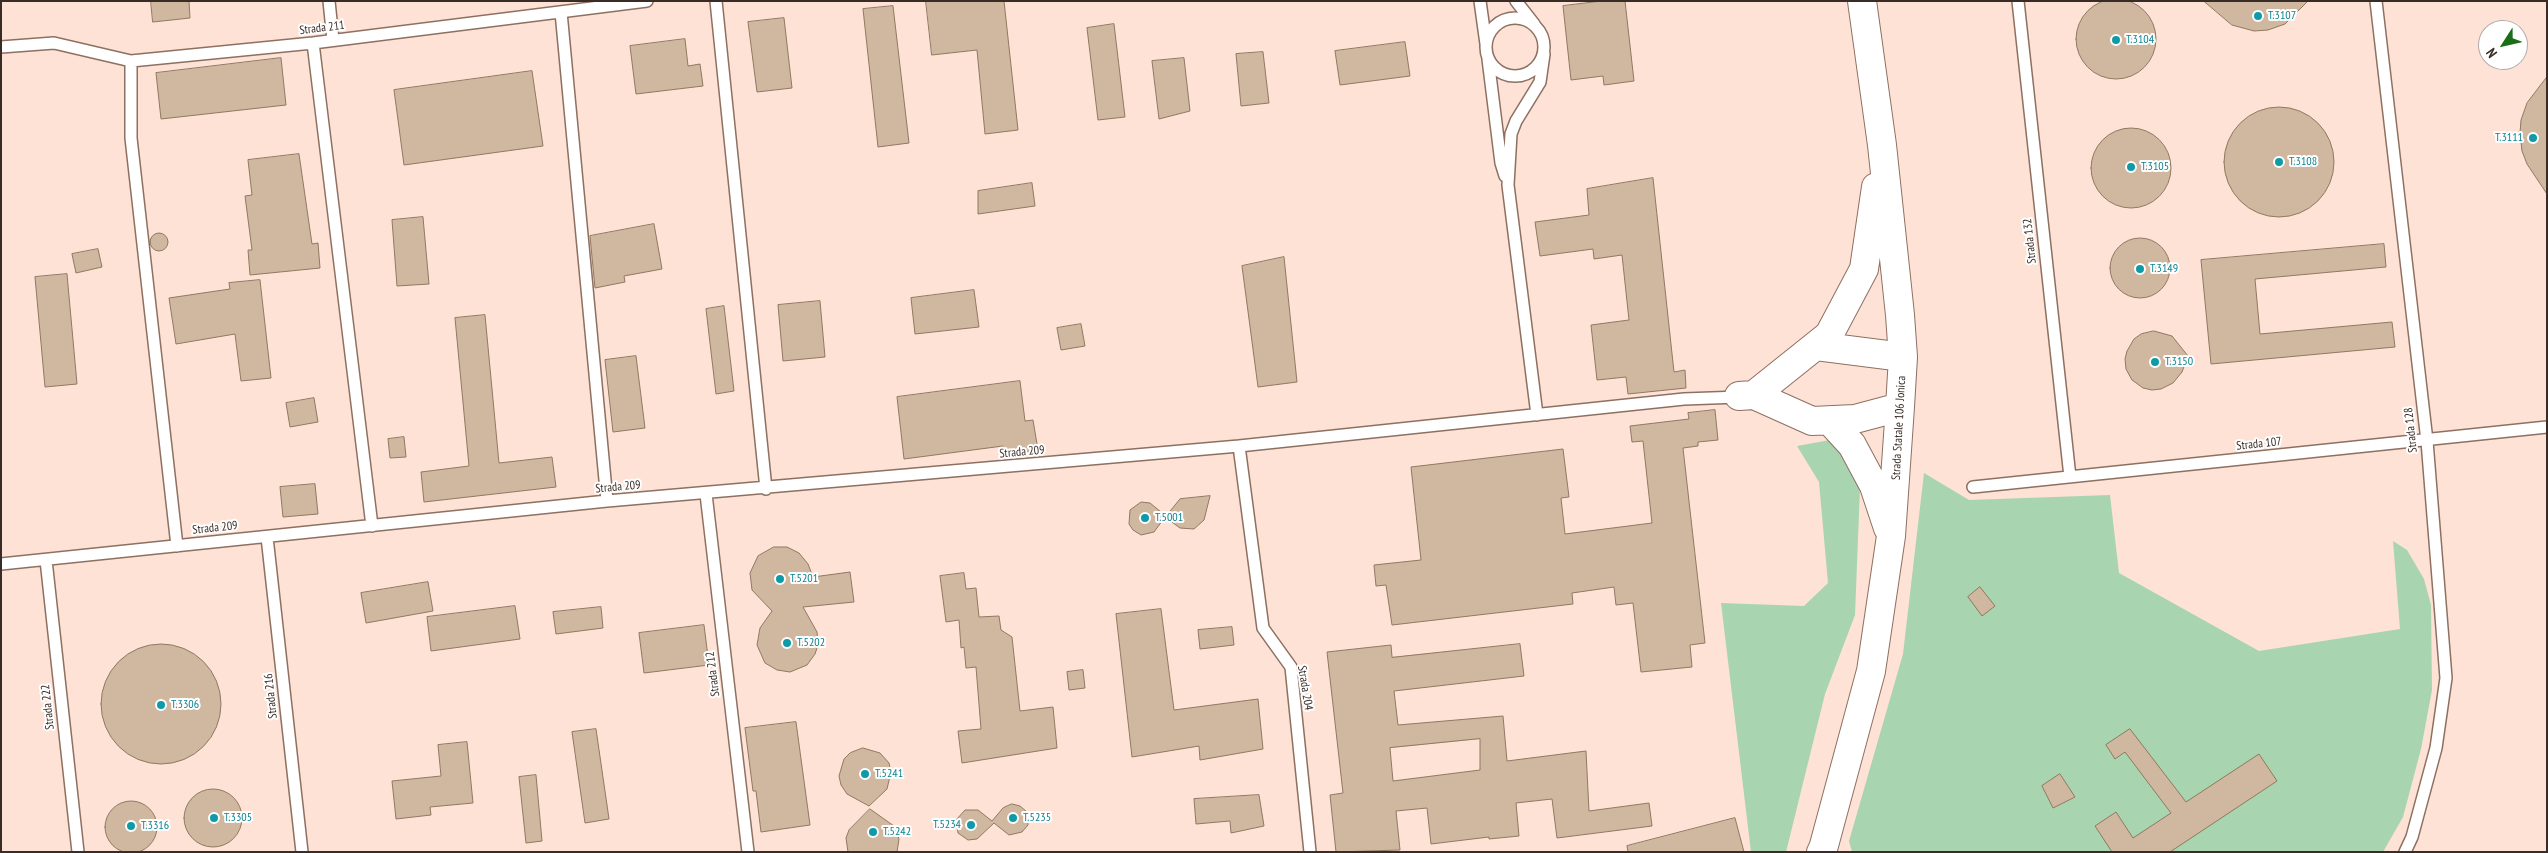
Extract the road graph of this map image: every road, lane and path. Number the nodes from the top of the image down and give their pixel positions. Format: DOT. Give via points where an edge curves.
graph roads {
  1 [pos="330,1"];
  2 [pos="647,1"];
  3 [pos="716,1"];
  4 [pos="1480,1"];
  5 [pos="1516,1"];
  6 [pos="1862,1"];
  7 [pos="2018,1"];
  8 [pos="2376,1"];
  9 [pos="603,4"];
  10 [pos="561,12"];
  11 [pos="1536,27"];
  12 [pos="334,40"];
  13 [pos="313,43"];
  14 [pos="1,47"];
  15 [pos="1487,51"];
  16 [pos="1544,54"];
  17 [pos="131,61"];
  18 [pos="1882,145"];
  19 [pos="1508,185"];
  20 [pos="1816,346"];
  21 [pos="1902,357"];
  22 [pos="1747,396"];
  23 [pos="1900,407"];
  24 [pos="1537,415"];
  25 [pos="1830,421"];
  26 [pos="2547,427"];
  27 [pos="2427,441"];
  28 [pos="1239,446"];
  29 [pos="2070,477"];
  30 [pos="1973,487"];
  31 [pos="766,488"];
  32 [pos="706,494"];
  33 [pos="607,501"];
  34 [pos="372,526"];
  35 [pos="1891,536"];
  36 [pos="267,537"];
  37 [pos="177,546"];
  38 [pos="46,560"];
  39 [pos="1,564"];
  40 [pos="1822,851"];
  41 [pos="78,852"];
  42 [pos="302,852"];
  43 [pos="748,852"];
  44 [pos="1310,852"];
  45 [pos="2405,852"];
  1 -- 12 [label="lane"];
  2 -- 9 [label="lane, Strada 211"];
  3 -- 31 [label="lane"];
  4 -- 15 [label="lane"];
  5 -- 11 [label="lane"];
  6 -- 18 [label="main road, Strada Statale 106 Jonica"];
  7 -- 29 [label="lane, Strada 132"];
  8 -- 27 [label="lane, Strada 128"];
  9 -- 10 [label="lane, Strada 211"];
  10 -- 12 [label="lane, Strada 211"];
  10 -- 33 [label="lane"];
  11 -- 15 [label="lane" via="1519,18 1510,19 1494,29"];
  11 -- 16 [label="lane" via="1542,35"];
  12 -- 13 [label="lane, Strada 211"];
  13 -- 17 [label="lane, Strada 211"];
  13 -- 34 [label="lane"];
  14 -- 17 [label="lane, Strada 211" via="54,43"];
  15 -- 16 [label="lane" via="1499,71 1516,76 1534,70"];
  15 -- 19 [label="lane" via="1501,163"];
  16 -- 19 [label="lane" via="1540,82 1511,134"];
  17 -- 37 [label="lane" via="131,138"];
  18 -- 20 [label="main road" via="1864,269 1829,335"];
  18 -- 21 [label="main road, Strada Statale 106 Jonica"];
  19 -- 24 [label="lane"];
  20 -- 21 [label="main road"];
  20 -- 22 [label="main road"];
  21 -- 23 [label="main road, Strada Statale 106 Jonica"];
  22 -- 24 [label="lane, Strada 209" via="1684,399"];
  22 -- 25 [label="main road" via="1812,421"];
  23 -- 25 [label="main road" via="1855,419"];
  23 -- 35 [label="main road, Strada Statale 106 Jonica"];
  24 -- 28 [label="lane, Strada 209"];
  25 -- 35 [label="main road" via="1852,445 1869,477"];
  26 -- 27 [label="lane, Strada 107"];
  27 -- 29 [label="lane, Strada 107"];
  27 -- 45 [label="lane, Strada 128" via="2446,678 2436,748"];
  28 -- 31 [label="lane, Strada 209"];
  28 -- 44 [label="lane, Strada 204" via="1263,628 1291,667"];
  29 -- 30 [label="lane, Strada 107"];
  31 -- 32 [label="lane, Strada 209"];
  32 -- 33 [label="lane, Strada 209"];
  32 -- 43 [label="lane, Strada 212"];
  33 -- 34 [label="lane, Strada 209"];
  34 -- 36 [label="lane, Strada 209"];
  35 -- 40 [label="main road, Strada Statale 106 Jonica" via="1871,671"];
  36 -- 37 [label="lane, Strada 209"];
  36 -- 42 [label="lane, Strada 216"];
  37 -- 38 [label="lane, Strada 209"];
  38 -- 39 [label="lane, Strada 209"];
  38 -- 41 [label="lane, Strada 222"];
}
